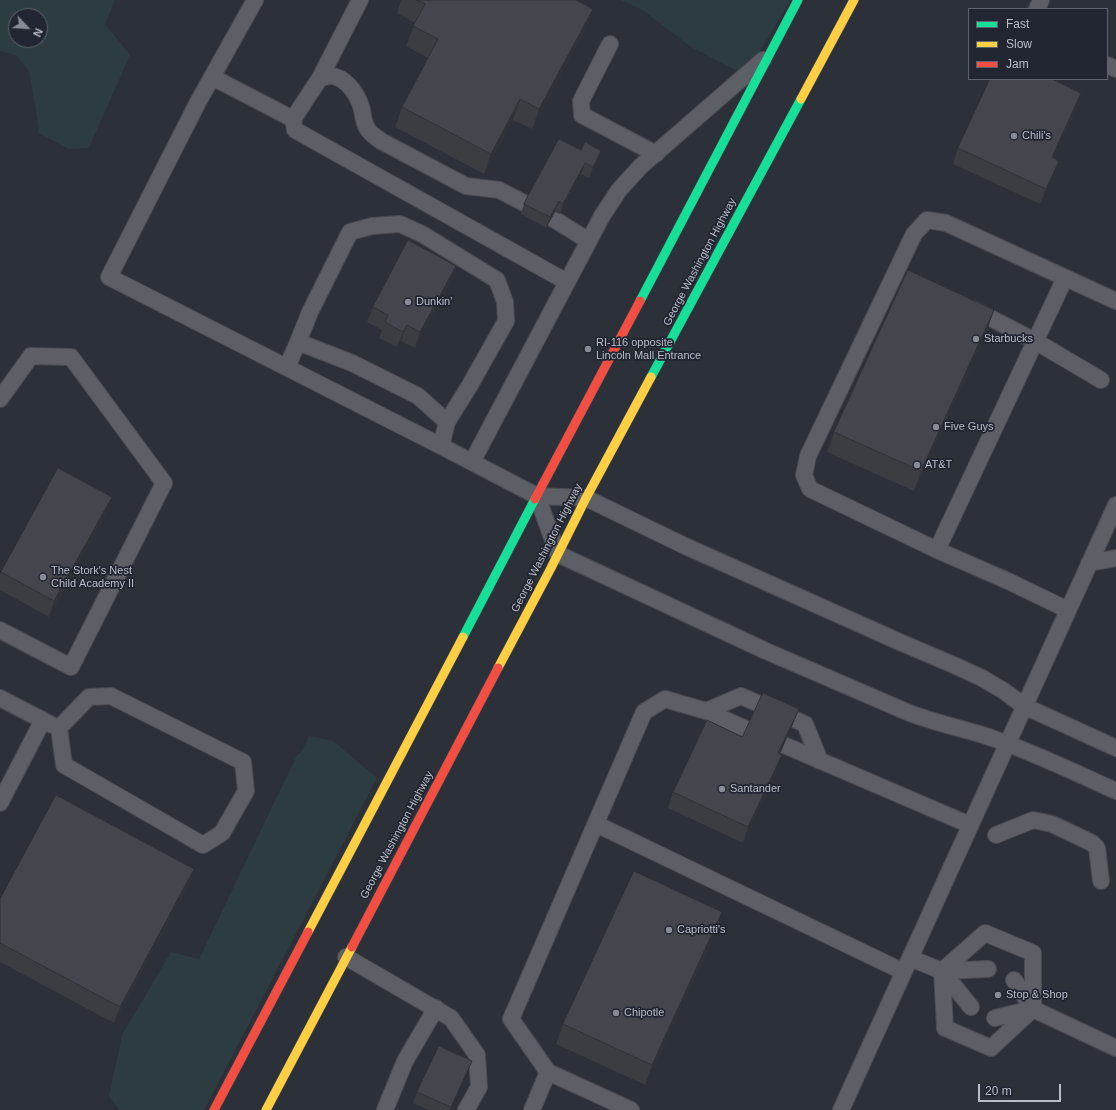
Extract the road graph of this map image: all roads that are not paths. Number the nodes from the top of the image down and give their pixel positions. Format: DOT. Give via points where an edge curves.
graph roads {
  1 [pos="255,0"];
  2 [pos="360,0"];
  3 [pos="798,0"];
  4 [pos="854,0"];
  5 [pos="610,44"];
  6 [pos="770,54"];
  7 [pos="212,77"];
  8 [pos="320,78"];
  9 [pos="293,120"];
  10 [pos="656,154"];
  11 [pos="526,204"];
  12 [pos="552,218"];
  13 [pos="589,241"];
  14 [pos="1065,278"];
  15 [pos="567,282"];
  16 [pos="1116,301"];
  17 [pos="959,302"];
  18 [pos="1035,341"];
  19 [pos="298,342"];
  20 [pos="287,368"];
  21 [pos="1101,380"];
  22 [pos="0,399"];
  23 [pos="447,422"];
  24 [pos="441,446"];
  25 [pos="472,462"];
  26 [pos="537,496"];
  27 [pos="586,498"];
  28 [pos="1116,505"];
  29 [pos="937,550"];
  30 [pos="558,554"];
  31 [pos="1116,558"];
  32 [pos="1090,563"];
  33 [pos="1068,610"];
  34 [pos="0,630"];
  35 [pos="0,698"];
  36 [pos="1024,706"];
  37 [pos="706,711"];
  38 [pos="43,720"];
  39 [pos="59,728"];
  40 [pos="746,729"];
  41 [pos="777,742"];
  42 [pos="1007,744"];
  43 [pos="1116,748"];
  44 [pos="820,761"];
  45 [pos="1116,792"];
  46 [pos="0,803"];
  47 [pos="596,824"];
  48 [pos="970,825"];
  49 [pos="996,835"];
  50 [pos="1101,882"];
  51 [pos="346,956"];
  52 [pos="907,965"];
  53 [pos="988,969"];
  54 [pos="942,971"];
  55 [pos="1014,980"];
  56 [pos="971,1007"];
  57 [pos="436,1008"];
  58 [pos="1033,1009"];
  59 [pos="995,1018"];
  60 [pos="1116,1048"];
  61 [pos="548,1072"];
  62 [pos="214,1110"];
  63 [pos="266,1110"];
  64 [pos="385,1110"];
  65 [pos="466,1110"];
  66 [pos="532,1110"];
  67 [pos="631,1110"];
  68 [pos="841,1110"];
  1 -- 7 [label="lane"];
  2 -- 8 [label="lane"];
  3 -- 6 [label="main road"];
  4 -- 27 [label="main road, George Washington Highway"];
  5 -- 10 [label="lane" via="581,101 582,116"];
  6 -- 10 [label="lane"];
  6 -- 26 [label="main road"];
  7 -- 9 [label="lane"];
  7 -- 20 [label="lane" via="109,277"];
  8 -- 9 [label="lane"];
  8 -- 11 [label="lane" via="335,76 353,90 367,129 381,141 466,186 499,190"];
  9 -- 15 [label="lane" via="295,130"];
  10 -- 13 [label="lane" via="618,190"];
  12 -- 13 [label="lane"];
  13 -- 15 [label="lane"];
  14 -- 16 [label="lane"];
  14 -- 18 [label="lane"];
  14 -- 29 [label="lane" via="946,222 927,220 914,234 904,273 808,456 804,475 810,489"];
  15 -- 25 [label="lane"];
  17 -- 18 [label="lane"];
  18 -- 21 [label="lane"];
  18 -- 29 [label="lane"];
  19 -- 20 [label="lane"];
  19 -- 23 [label="lane" via="352,363 418,396"];
  19 -- 23 [label="lane" via="350,232 372,226 400,224 422,234 497,280 505,302 506,321"];
  20 -- 24 [label="lane"];
  22 -- 34 [label="lane" via="31,356 71,357 164,482 71,667"];
  23 -- 24 [label="lane"];
  24 -- 25 [label="lane"];
  25 -- 26 [label="lane"];
  26 -- 27 [label="lane"];
  26 -- 30 [label="lane"];
  26 -- 62 [label="main road"];
  27 -- 30 [label="main road, George Washington Highway"];
  27 -- 36 [label="lane" via="685,546 982,678"];
  28 -- 32 [label="lane"];
  29 -- 33 [label="lane"];
  30 -- 42 [label="lane" via="766,651 907,712"];
  30 -- 51 [label="main road, George Washington Highway"];
  31 -- 32 [label="lane"];
  32 -- 33 [label="lane"];
  33 -- 36 [label="lane"];
  35 -- 38 [label="lane"];
  36 -- 42 [label="lane"];
  36 -- 43 [label="lane"];
  37 -- 40 [label="lane"];
  37 -- 44 [label="lane" via="741,696 804,724"];
  37 -- 47 [label="lane" via="665,699 644,712"];
  38 -- 39 [label="lane"];
  38 -- 46 [label="lane"];
  39 -- 39 [label="lane" via="64,765 204,844 222,832 246,791 243,762 111,696 89,697"];
  41 -- 44 [label="lane"];
  42 -- 45 [label="lane"];
  42 -- 48 [label="lane"];
  44 -- 48 [label="lane"];
  47 -- 52 [label="lane"];
  47 -- 61 [label="lane" via="511,1019"];
  48 -- 52 [label="lane"];
  49 -- 50 [label="lane" via="1033,820 1052,824 1092,843 1096,848"];
  51 -- 57 [label="lane"];
  51 -- 63 [label="main road, George Washington Highway"];
  52 -- 54 [label="lane"];
  52 -- 68 [label="lane"];
  53 -- 54 [label="lane"];
  54 -- 56 [label="lane"];
  54 -- 58 [label="lane" via="945,1028 991,1048"];
  54 -- 58 [label="lane" via="985,932 1033,953"];
  55 -- 58 [label="lane"];
  57 -- 64 [label="lane" via="405,1061"];
  57 -- 65 [label="lane" via="452,1018 477,1055 479,1087"];
  58 -- 59 [label="lane"];
  58 -- 60 [label="lane"];
  61 -- 66 [label="lane"];
  61 -- 67 [label="lane"];
}
